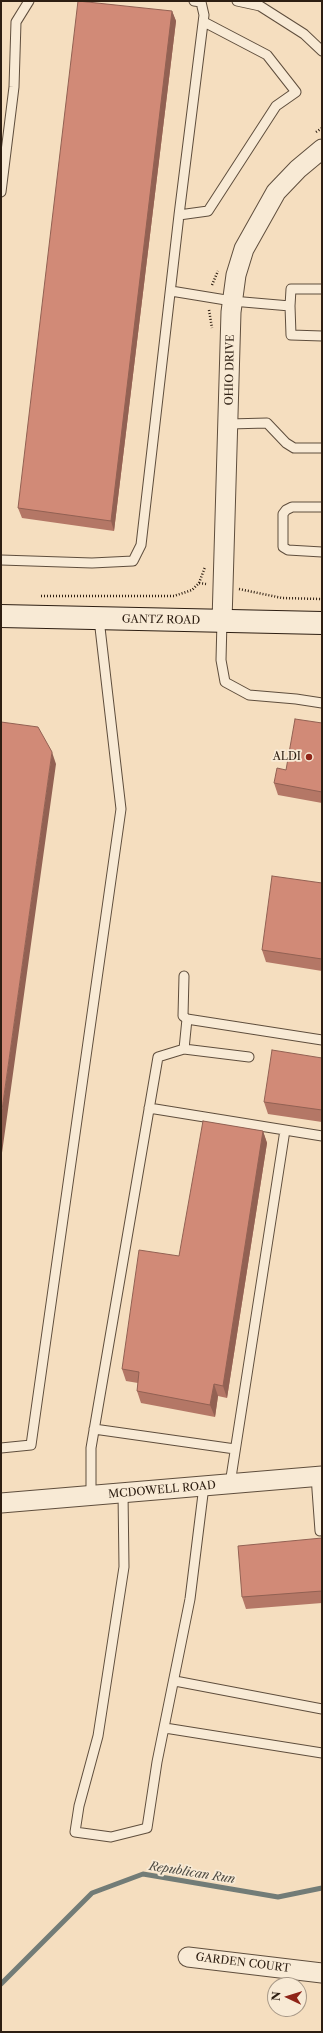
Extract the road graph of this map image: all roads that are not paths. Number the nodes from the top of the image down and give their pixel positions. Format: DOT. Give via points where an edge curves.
graph roads {
  1 [pos="28,1"];
  2 [pos="201,1"];
  3 [pos="237,1"];
  4 [pos="204,22"];
  5 [pos="322,51"];
  6 [pos="322,149"];
  7 [pos="1,192"];
  8 [pos="179,215"];
  9 [pos="322,289"];
  10 [pos="171,291"];
  11 [pos="232,301"];
  12 [pos="290,306"];
  13 [pos="322,336"];
  14 [pos="229,424"];
  15 [pos="322,448"];
  16 [pos="322,507"];
  17 [pos="322,552"];
  18 [pos="1,560"];
  19 [pos="1,616"];
  20 [pos="99,619"];
  21 [pos="222,621"];
  22 [pos="322,623"];
  23 [pos="322,703"];
  24 [pos="184,976"];
  25 [pos="187,1019"];
  26 [pos="322,1040"];
  27 [pos="184,1049"];
  28 [pos="249,1057"];
  29 [pos="149,1108"];
  30 [pos="285,1130"];
  31 [pos="322,1136"];
  32 [pos="94,1429"];
  33 [pos="1,1448"];
  34 [pos="235,1449"];
  35 [pos="319,1476"];
  36 [pos="230,1484"];
  37 [pos="204,1486"];
  38 [pos="124,1493"];
  39 [pos="91,1496"];
  40 [pos="1,1503"];
  41 [pos="320,1531"];
  42 [pos="175,1681"];
  43 [pos="322,1709"];
  44 [pos="165,1728"];
  45 [pos="322,1753"];
  46 [pos="188,1956"];
  47 [pos="322,1973"];
  1 -- 7 [label="lane" via="16,22 14,87"];
  2 -- 4 [label="lane"];
  3 -- 5 [label="lane" via="260,6 304,34"];
  4 -- 8 [label="lane"];
  4 -- 8 [label="lane" via="267,55 296,92 276,106 208,211"];
  6 -- 11 [label="street, OHIO DRIVE" via="276,192 263,212 244,249"];
  8 -- 10 [label="lane"];
  9 -- 12 [label="lane" via="291,288"];
  10 -- 11 [label="lane"];
  10 -- 18 [label="lane" via="141,545 133,560 92,563"];
  11 -- 12 [label="lane"];
  11 -- 14 [label="street, OHIO DRIVE"];
  12 -- 13 [label="lane" via="291,335"];
  14 -- 15 [label="lane" via="267,423 294,448"];
  14 -- 21 [label="street, OHIO DRIVE"];
  16 -- 17 [label="lane" via="292,507 286,510 283,514 283,547 288,550"];
  19 -- 20 [label="main road, GANTZ ROAD"];
  20 -- 21 [label="main road, GANTZ ROAD"];
  20 -- 33 [label="lane" via="121,809 31,1445"];
  21 -- 22 [label="main road, GANTZ ROAD"];
  21 -- 23 [label="lane" via="221,660 224,682 249,695"];
  24 -- 25 [label="lane" via="183,1016"];
  25 -- 26 [label="lane"];
  25 -- 27 [label="lane"];
  27 -- 28 [label="lane"];
  27 -- 29 [label="lane" via="158,1057"];
  29 -- 30 [label="lane"];
  29 -- 32 [label="lane"];
  30 -- 31 [label="lane"];
  30 -- 34 [label="lane"];
  32 -- 34 [label="lane"];
  32 -- 39 [label="lane" via="91,1448"];
  34 -- 36 [label="lane"];
  35 -- 36 [label="street, MCDOWELL ROAD"];
  35 -- 41 [label="lane"];
  36 -- 37 [label="street, MCDOWELL ROAD"];
  37 -- 38 [label="street, MCDOWELL ROAD"];
  37 -- 42 [label="lane" via="190,1599"];
  38 -- 39 [label="street, MCDOWELL ROAD"];
  38 -- 44 [label="lane" via="124,1567 98,1736 75,1832 111,1837 147,1828"];
  39 -- 40 [label="street, MCDOWELL ROAD"];
  42 -- 43 [label="lane"];
  42 -- 44 [label="lane"];
  44 -- 45 [label="lane"];
  46 -- 47 [label="street, GARDEN COURT"];
}
